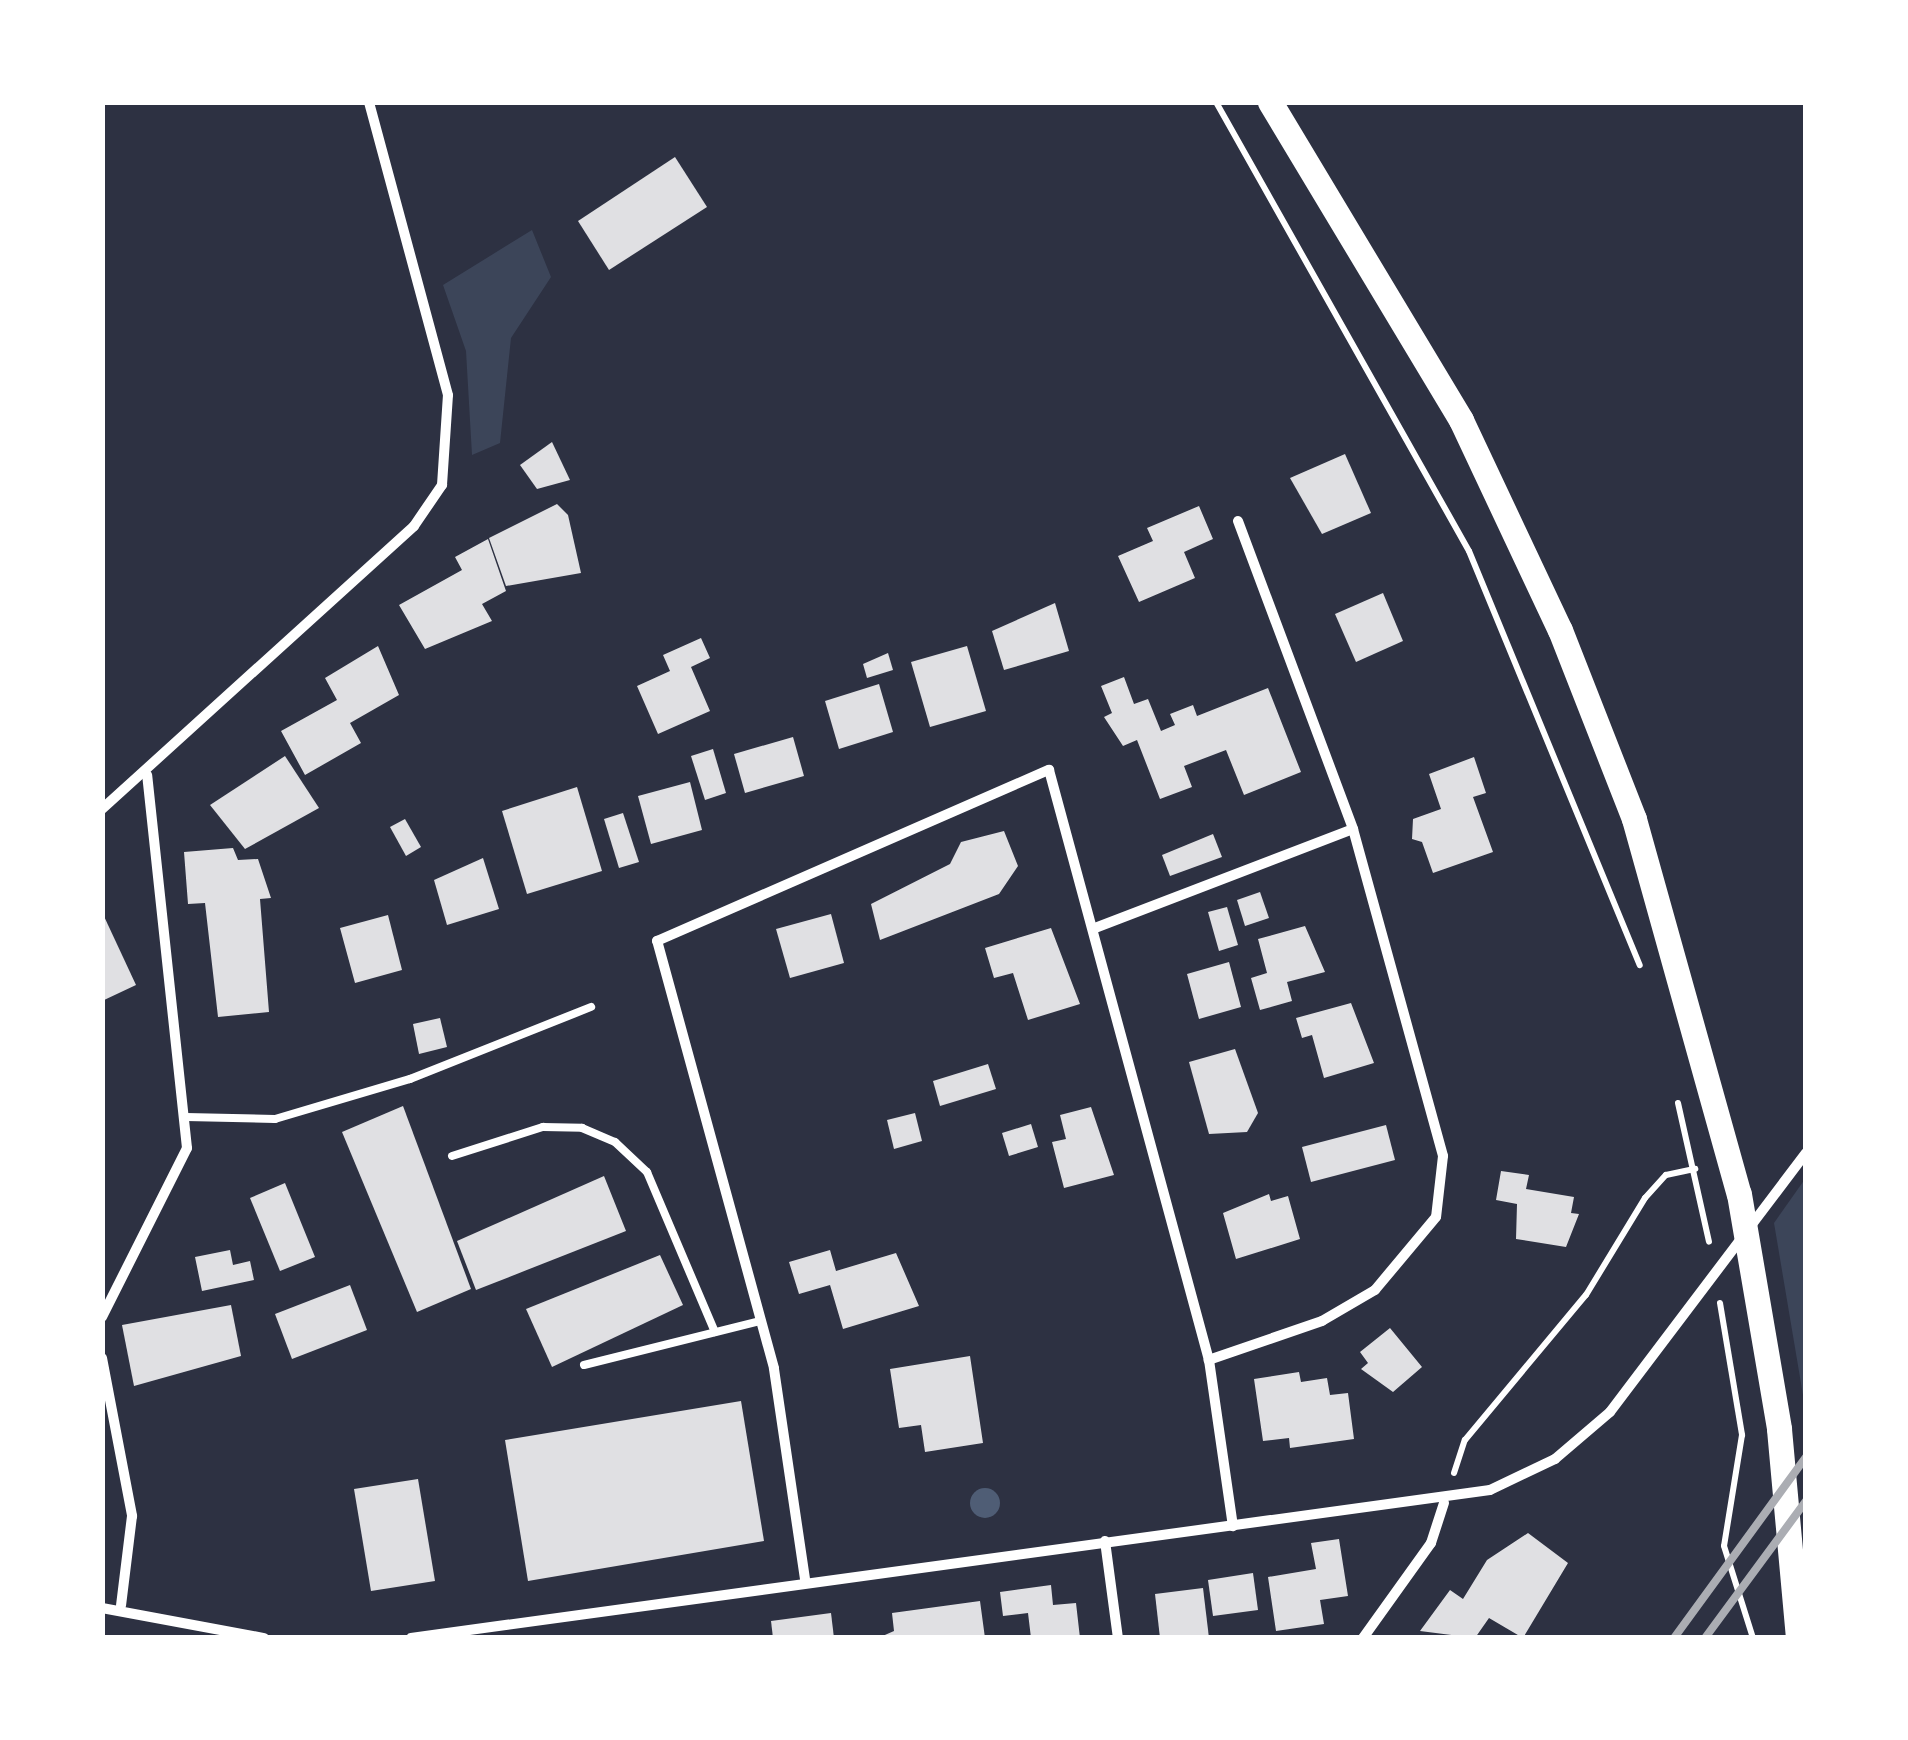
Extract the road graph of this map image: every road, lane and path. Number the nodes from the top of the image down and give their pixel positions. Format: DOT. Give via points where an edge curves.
graph roads {
  1 [pos="369,102"];
  2 [pos="1216,102"];
  3 [pos="1270,102"];
  4 [pos="1238,522"];
  5 [pos="147,775"];
  6 [pos="102,808"];
  7 [pos="1353,829"];
  8 [pos="1096,928"];
  9 [pos="1644,974"];
  10 [pos="591,1007"];
  11 [pos="1672,1080"];
  12 [pos="186,1117"];
  13 [pos="1806,1153"];
  14 [pos="452,1156"];
  15 [pos="1695,1169"];
  16 [pos="1712,1262"];
  17 [pos="1716,1281"];
  18 [pos="102,1316"];
  19 [pos="761,1321"];
  20 [pos="715,1332"];
  21 [pos="102,1358"];
  22 [pos="1209,1360"];
  23 [pos="584,1365"];
  24 [pos="1444,1503"];
  25 [pos="1233,1526"];
  26 [pos="1105,1541"];
  27 [pos="805,1579"];
  28 [pos="121,1605"];
  29 [pos="102,1608"];
  30 [pos="499,1622"];
  31 [pos="264,1638"];
  32 [pos="411,1638"];
  33 [pos="511,1638"];
  34 [pos="1118,1638"];
  35 [pos="1362,1638"];
  36 [pos="1752,1638"];
  37 [pos="1798,1638"];
  1 -- 5 [label="street" via="448,394 442,486 414,526"];
  2 -- 9 [label="path" via="1469,551"];
  3 -- 37 [label="main road" via="1462,420 1560,630 1634,819 1743,1212 1779,1429"];
  4 -- 7 [label="street"];
  5 -- 6 [label="street"];
  5 -- 12 [label="street"];
  7 -- 8 [label="street"];
  7 -- 22 [label="street" via="1443,1156 1436,1217 1353,1305"];
  8 -- 19 [label="street" via="1049,770 657,941"];
  8 -- 22 [label="street"];
  10 -- 12 [label="lane" via="410,1079 275,1118"];
  11 -- 15 [label="path"];
  12 -- 18 [label="street" via="187,1148"];
  13 -- 24 [label="street" via="1584,1437 1524,1476"];
  14 -- 20 [label="lane" via="543,1127 582,1128 615,1142 648,1172"];
  15 -- 16 [label="path"];
  15 -- 24 [label="path" via="1666,1174 1645,1198 1586,1295 1464,1440"];
  17 -- 36 [label="path" via="1742,1435 1724,1546"];
  19 -- 20 [label="lane"];
  19 -- 27 [label="street"];
  20 -- 23 [label="lane"];
  21 -- 28 [label="street" via="132,1516"];
  22 -- 25 [label="street"];
  24 -- 25 [label="street"];
  24 -- 35 [label="street" via="1431,1543"];
  25 -- 26 [label="street"];
  26 -- 27 [label="street"];
  26 -- 34 [label="street"];
  27 -- 30 [label="street"];
  28 -- 29 [label="street"];
  28 -- 31 [label="street"];
  30 -- 32 [label="street"];
  30 -- 33 [label="lane"];
}
